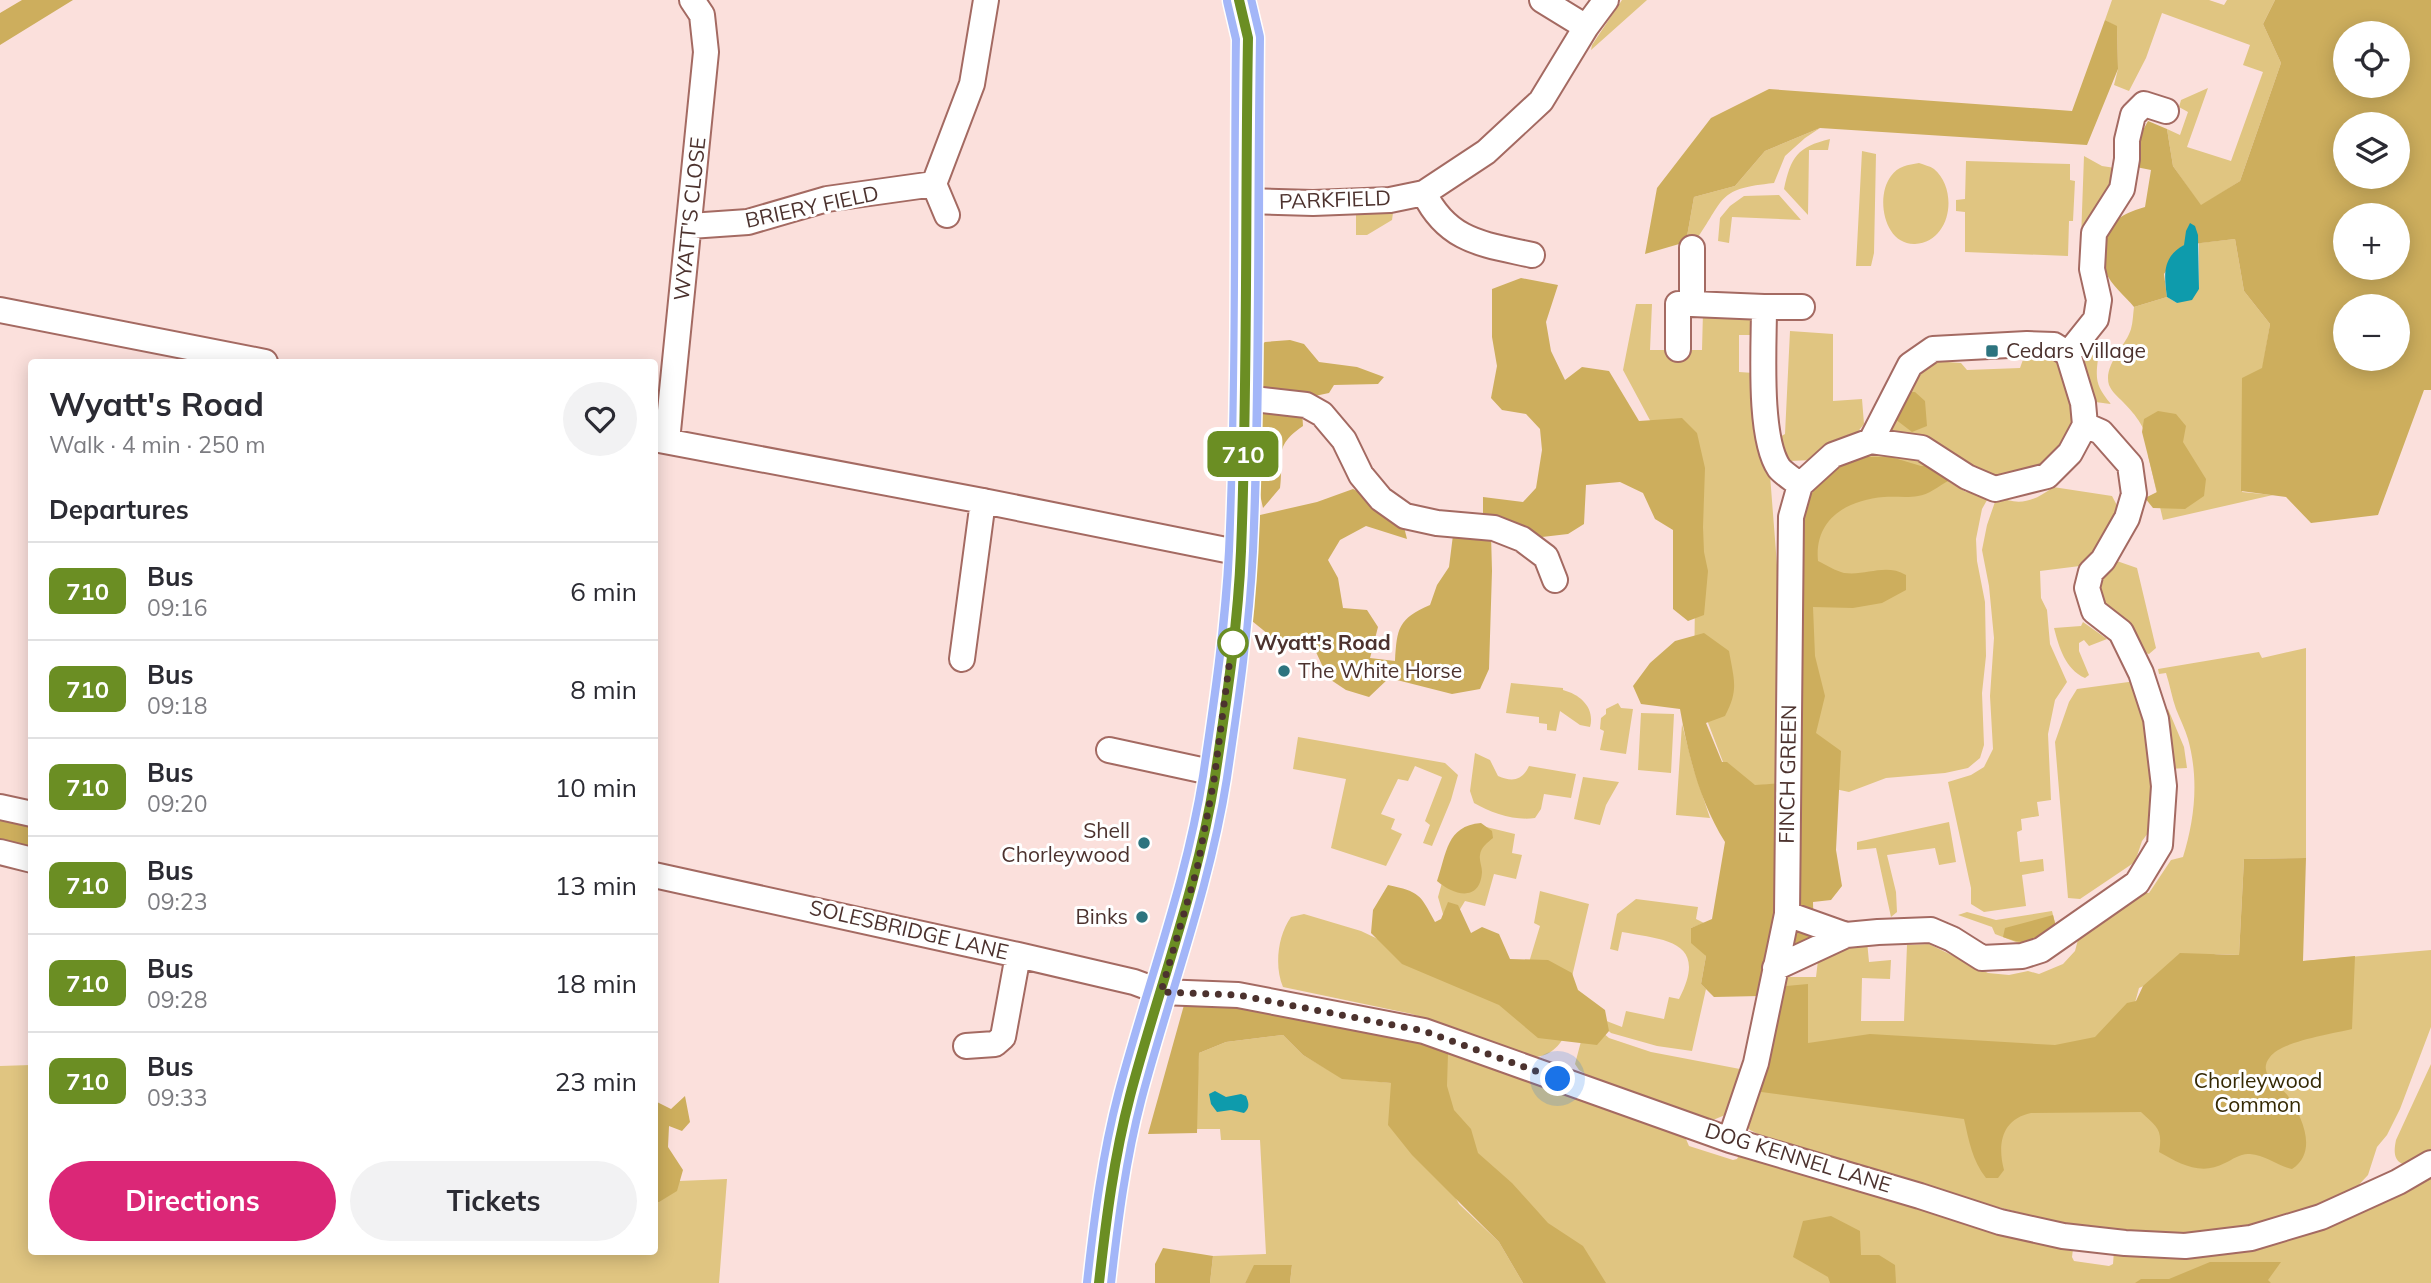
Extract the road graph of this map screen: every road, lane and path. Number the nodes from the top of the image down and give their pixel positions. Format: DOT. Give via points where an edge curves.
graph roads {
  1 [pos="692,0"];
  2 [pos="986,0"];
  3 [pos="1239,0"];
  4 [pos="1262,0"];
  5 [pos="1542,0"];
  6 [pos="1606,0"];
  7 [pos="1586,27"];
  8 [pos="1248,38"];
  9 [pos="2166,111"];
  10 [pos="934,184"];
  11 [pos="1424,193"];
  12 [pos="1246,201"];
  13 [pos="947,215"];
  14 [pos="690,226"];
  15 [pos="1692,248"];
  16 [pos="1524,259"];
  17 [pos="1692,304"];
  18 [pos="1764,307"];
  19 [pos="1801,307"];
  20 [pos="0,310"];
  21 [pos="1678,349"];
  22 [pos="2068,354"];
  23 [pos="250,359"];
  24 [pos="1245,398"];
  25 [pos="2085,425"];
  26 [pos="661,440"];
  27 [pos="1871,440"];
  28 [pos="1800,485"];
  29 [pos="983,501"];
  30 [pos="1241,553"];
  31 [pos="1555,580"];
  32 [pos="962,659"];
  33 [pos="1109,750"];
  34 [pos="1215,773"];
  35 [pos="0,807"];
  36 [pos="28,813"];
  37 [pos="0,852"];
  38 [pos="28,859"];
  39 [pos="658,876"];
  40 [pos="1787,914"];
  41 [pos="1846,935"];
  42 [pos="1018,955"];
  43 [pos="1775,968"];
  44 [pos="1161,992"];
  45 [pos="966,1046"];
  46 [pos="1730,1140"];
  47 [pos="2431,1163"];
  48 [pos="1099,1283"];
  1 -- 14 [label="street, WYATT'S CLOSE" via="702,15 706,52"];
  2 -- 10 [label="street" via="972,84"];
  3 -- 8 [label="main road"];
  4 -- 8 [label="main road"];
  5 -- 7 [label="street"];
  6 -- 7 [label="street, PARKFIELD"];
  7 -- 11 [label="street, PARKFIELD" via="1541,100 1486,152"];
  8 -- 12 [label="main road"];
  9 -- 22 [label="street" via="2144,104 2133,116 2122,189 2094,233 2096,319"];
  10 -- 13 [label="street"];
  10 -- 14 [label="street, BRIERY FIELD" via="827,199 748,222"];
  11 -- 12 [label="street, PARKFIELD" via="1390,200"];
  11 -- 16 [label="street" via="1434,213 1457,234"];
  12 -- 24 [label="main road"];
  14 -- 26 [label="street, WYATT'S CLOSE"];
  15 -- 17 [label="street"];
  17 -- 18 [label="street"];
  17 -- 21 [label="street" via="1678,304"];
  18 -- 19 [label="street"];
  18 -- 28 [label="street" via="1769,441 1780,468"];
  20 -- 23 [label="street"];
  22 -- 25 [label="street"];
  22 -- 27 [label="street" via="2054,345 1933,349 1910,365"];
  24 -- 30 [label="main road"];
  24 -- 31 [label="street" via="1306,405 1322,414 1381,499 1405,516 1493,528 1522,539 1545,557"];
  25 -- 27 [label="street" via="2070,453 2047,476 1996,489 1966,477 1922,448"];
  25 -- 41 [label="street" via="2101,432 2130,465 2134,494 2127,518 2103,561 2091,572 2087,588 2094,611 2121,632 2156,719 2164,786 2160,845 2137,883 2041,950 2022,956 1985,939 1952,939 1931,930"];
  26 -- 29 [label="street"];
  27 -- 28 [label="street" via="1833,455"];
  28 -- 40 [label="street, FINCH GREEN" via="1791,517"];
  29 -- 30 [label="street"];
  29 -- 32 [label="street"];
  30 -- 34 [label="main road"];
  33 -- 34 [label="street"];
  34 -- 44 [label="main road" via="1197,869"];
  35 -- 36 [label="street"];
  37 -- 38 [label="street"];
  39 -- 42 [label="street, SOLESBRIDGE LANE"];
  40 -- 41 [label="street"];
  40 -- 43 [label="street, FINCH GREEN"];
  41 -- 43 [label="street"];
  42 -- 44 [label="street, SOLESBRIDGE LANE"];
  42 -- 45 [label="street" via="1003,1037 995,1044"];
  43 -- 46 [label="street, FINCH GREEN" via="1756,1063"];
  44 -- 46 [label="street, DOG KENNEL LANE" via="1238,995 1424,1031"];
  44 -- 48 [label="main road" via="1122,1134"];
  46 -- 47 [label="street, DOG KENNEL LANE" via="2000,1222 2063,1236 2173,1245 2251,1238 2320,1217"];
}
